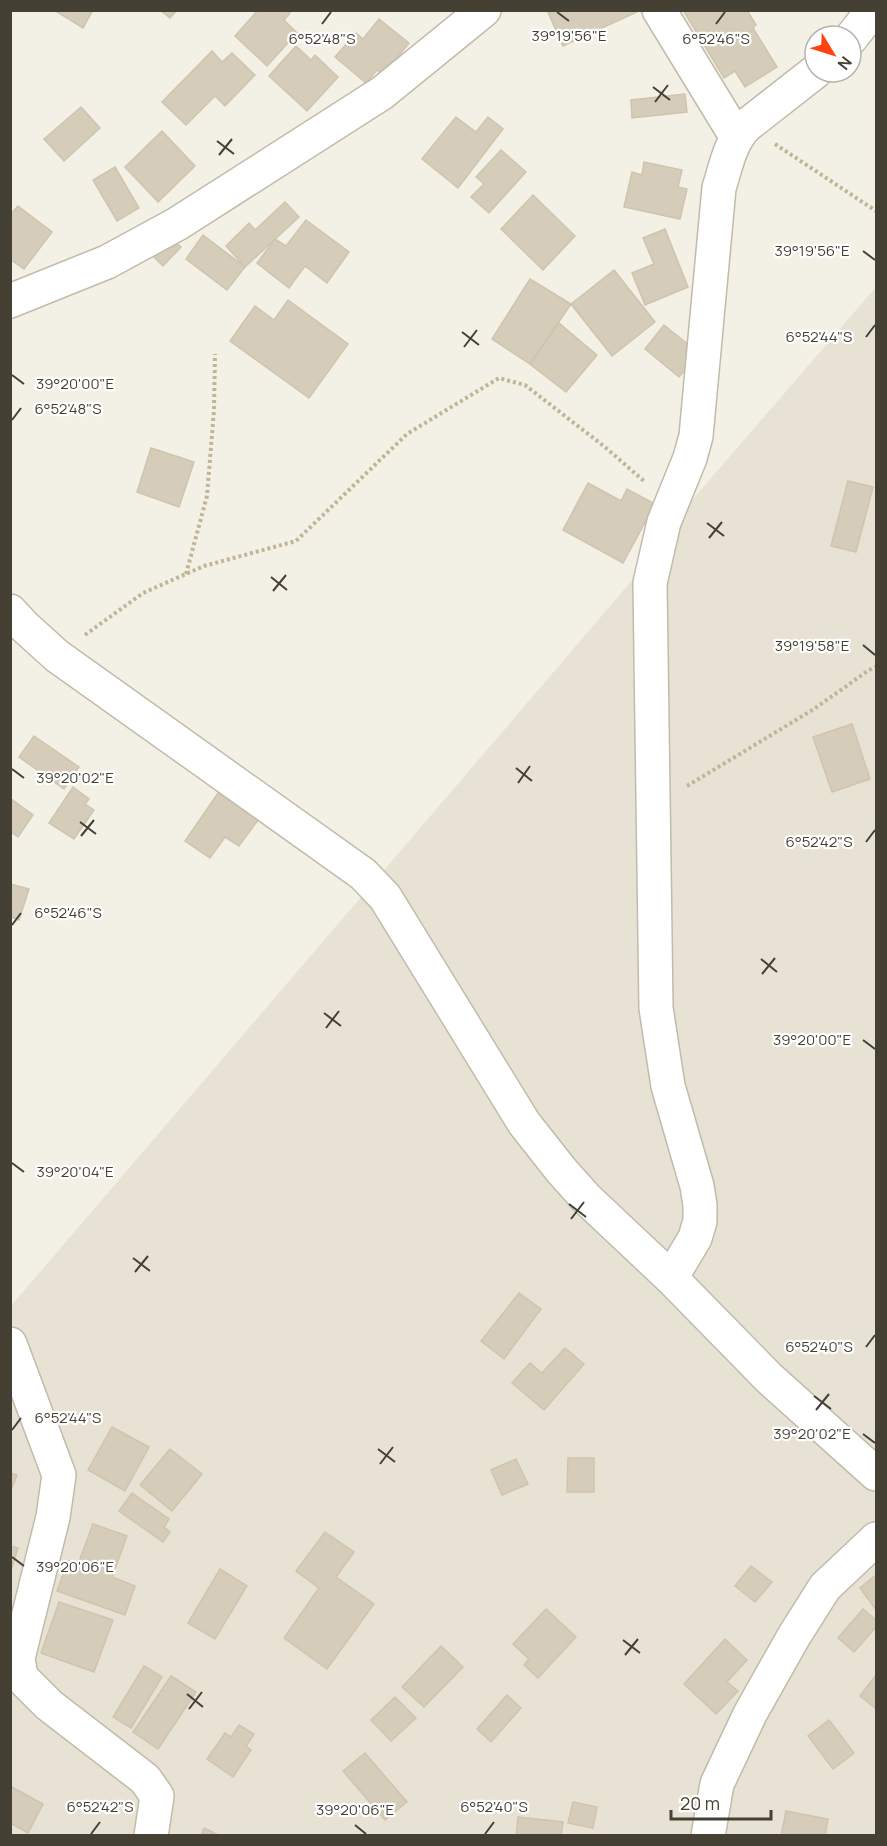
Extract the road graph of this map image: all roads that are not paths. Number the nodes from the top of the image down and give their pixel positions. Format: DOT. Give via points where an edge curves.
graph roads {
  1 [pos="484,10"];
  2 [pos="658,10"];
  3 [pos="873,10"];
  4 [pos="862,24"];
  5 [pos="803,82"];
  6 [pos="741,131"];
  7 [pos="10,301"];
  8 [pos="10,611"];
  9 [pos="671,1278"];
  10 [pos="10,1344"];
  11 [pos="876,1474"];
  12 [pos="876,1539"];
  13 [pos="151,1836"];
  14 [pos="708,1836"];
  1 -- 7 [label="street" via="382,93 177,224 107,262"];
  2 -- 6 [label="street"];
  3 -- 4 [label="street"];
  5 -- 6 [label="street"];
  6 -- 9 [label="street" via="719,188 696,436 664,522 650,583 656,1008 668,1086 700,1205 695,1238"];
  8 -- 9 [label="street" via="57,656 363,874 384,897 524,1124 586,1198"];
  9 -- 11 [label="street" via="769,1378"];
  10 -- 13 [label="street" via="59,1475 53,1517 18,1658 21,1677 49,1705 145,1779 157,1796"];
  12 -- 14 [label="street" via="825,1587 794,1636 750,1714 717,1784"];
}
